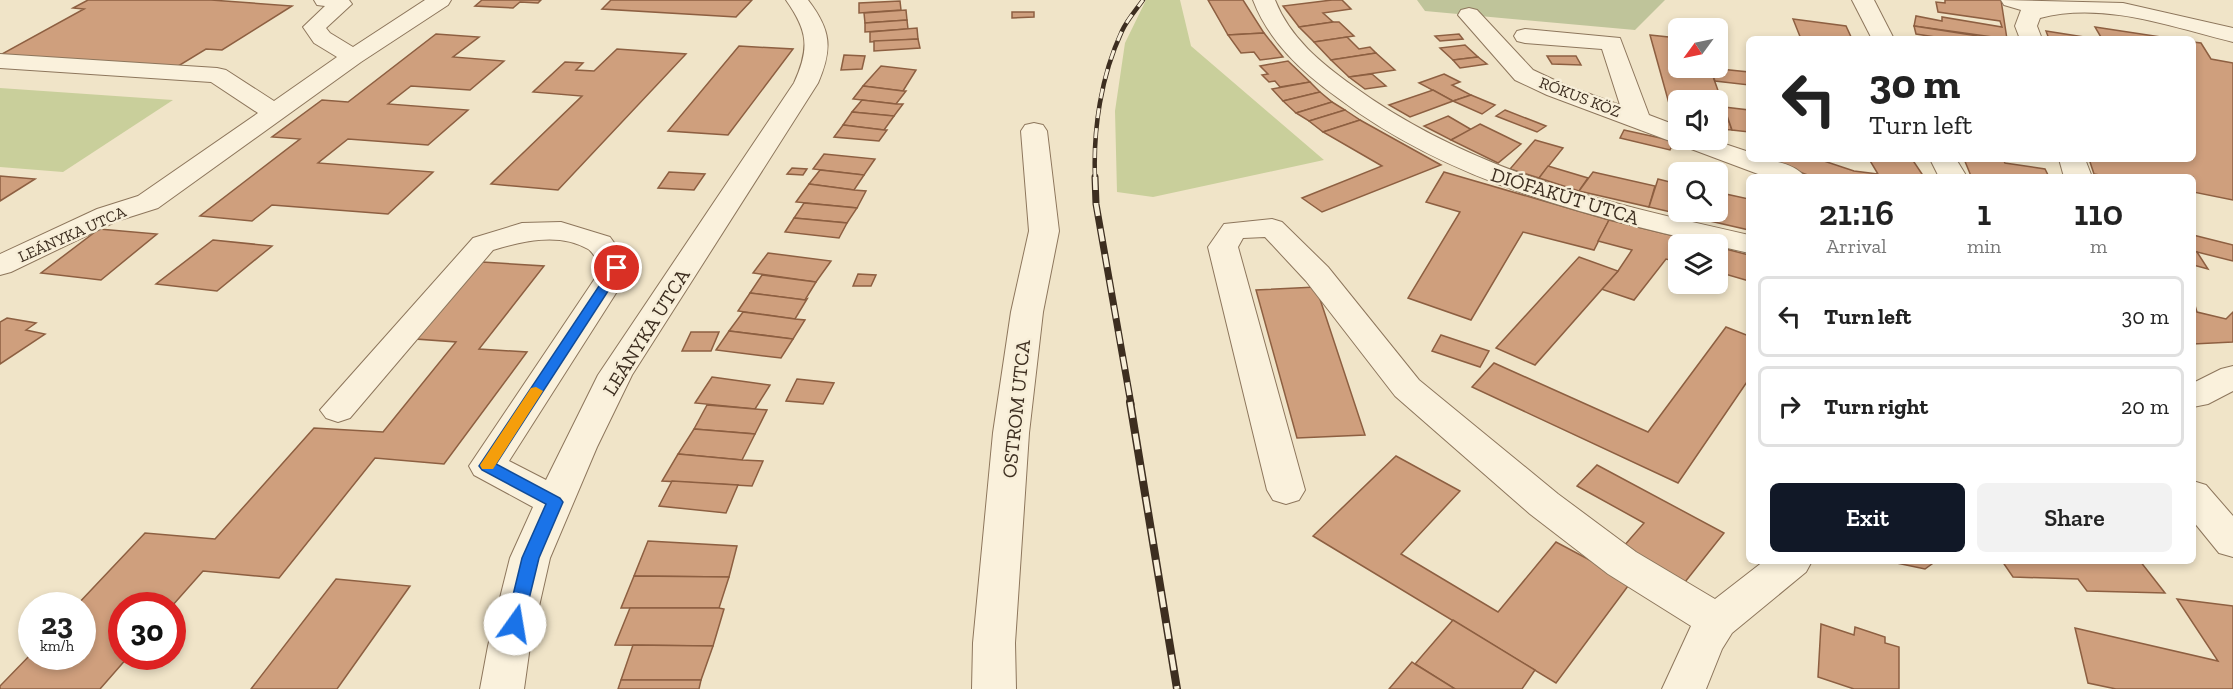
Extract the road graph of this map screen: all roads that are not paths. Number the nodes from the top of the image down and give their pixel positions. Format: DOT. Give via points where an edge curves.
graph roads {
  1 [pos="325,0"];
  2 [pos="440,0"];
  3 [pos="797,0"];
  4 [pos="1264,0"];
  5 [pos="2012,0"];
  6 [pos="2074,2"];
  7 [pos="1873,4"];
  8 [pos="2045,10"];
  9 [pos="1469,15"];
  10 [pos="2233,35"];
  11 [pos="1525,36"];
  12 [pos="1882,36"];
  13 [pos="2030,36"];
  14 [pos="222,57"];
  15 [pos="353,57"];
  16 [pos="0,61"];
  17 [pos="195,73"];
  18 [pos="274,112"];
  19 [pos="1637,119"];
  20 [pos="1034,131"];
  21 [pos="1668,131"];
  22 [pos="1717,150"];
  23 [pos="1746,161"];
  24 [pos="1750,162"];
  25 [pos="1783,174"];
  26 [pos="1746,243"];
  27 [pos="0,266"];
  28 [pos="2233,377"];
  29 [pos="2196,396"];
  30 [pos="338,410"];
  31 [pos="1286,490"];
  32 [pos="2196,499"];
  33 [pos="555,502"];
  34 [pos="2233,542"];
  35 [pos="1788,564"];
  36 [pos="1717,621"];
  37 [pos="502,689"];
  38 [pos="994,689"];
  39 [pos="1684,689"];
  1 -- 15 [label="street" via="342,4 314,27 322,38"];
  2 -- 15 [label="street, LEÁNYKA UTCA"];
  3 -- 33 [label="street, LEÁNYKA UTCA" via="811,17 816,36 818,56 811,75 615,375"];
  4 -- 26 [label="street, DIÓFAKÚT UTCA" via="1268,11 1309,64 1392,125 1455,159 1518,185 1611,213"];
  5 -- 8 [label="street"];
  6 -- 8 [label="street" via="2059,10"];
  6 -- 10 [label="street"];
  7 -- 12 [label="street"];
  8 -- 13 [label="street" via="2030,14 2026,26"];
  9 -- 19 [label="street, RÓKUS KÖZ" via="1524,75"];
  11 -- 19 [label="street" via="1612,43"];
  14 -- 17 [label="street"];
  15 -- 18 [label="street, LEÁNYKA UTCA"];
  16 -- 17 [label="street"];
  17 -- 18 [label="street" via="217,75"];
  18 -- 27 [label="street, LEÁNYKA UTCA" via="148,202 107,215"];
  19 -- 21 [label="street, RÓKUS KÖZ"];
  20 -- 38 [label="street, OSTROM UTCA" via="1044,231 1027,312 1011,433 994,643"];
  22 -- 23 [label="street"];
  24 -- 25 [label="street"];
  28 -- 29 [label="street"];
  30 -- 33 [label="street" via="483,244 522,232 561,231 600,243 617,268 487,466"];
  31 -- 36 [label="street" via="1222,247 1234,230 1272,228 1317,274 1407,388 1544,504 1622,563"];
  32 -- 34 [label="street"];
  33 -- 37 [label="street, LEÁNYKA UTCA" via="530,558"];
  35 -- 36 [label="street"];
  36 -- 39 [label="street" via="1703,642"];
}
